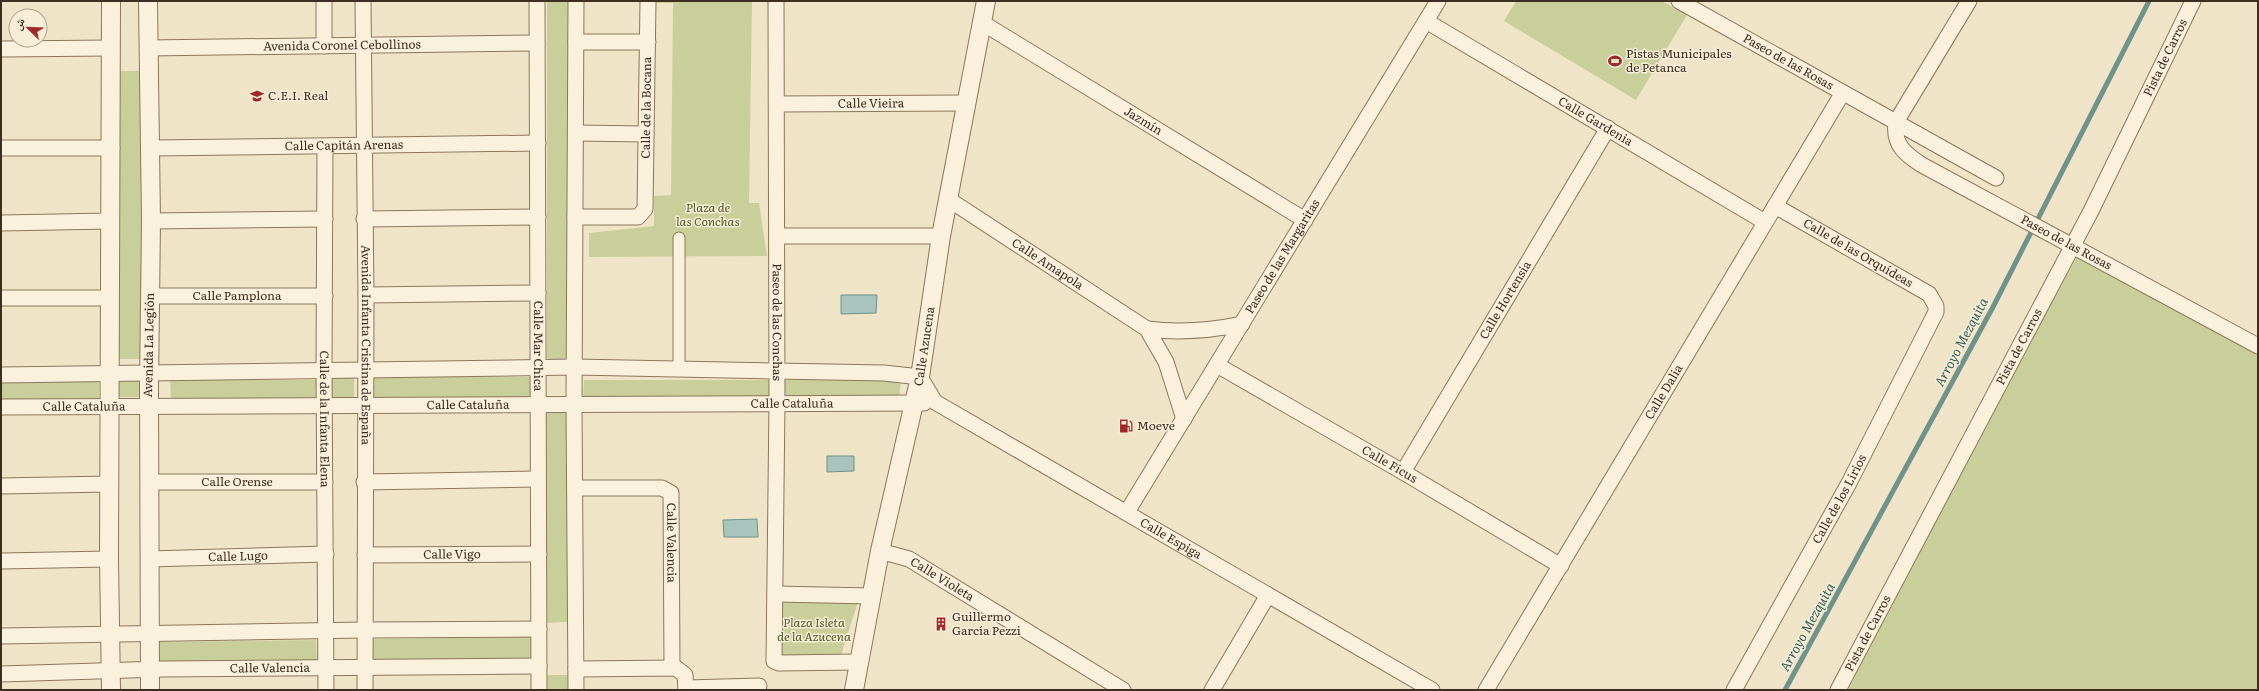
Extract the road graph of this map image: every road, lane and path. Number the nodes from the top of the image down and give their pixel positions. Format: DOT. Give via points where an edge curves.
graph roads {
  1 [pos="111,1"];
  2 [pos="148,1"];
  3 [pos="324,1"];
  4 [pos="363,1"];
  5 [pos="537,1"];
  6 [pos="576,1"];
  7 [pos="648,1"];
  8 [pos="776,1"];
  9 [pos="986,1"];
  10 [pos="1438,1"];
  11 [pos="1679,1"];
  12 [pos="1969,1"];
  13 [pos="2193,1"];
  14 [pos="1426,21"];
  15 [pos="981,22"];
  16 [pos="576,42"];
  17 [pos="648,42"];
  18 [pos="537,43"];
  19 [pos="363,45"];
  20 [pos="324,46"];
  21 [pos="111,48"];
  22 [pos="148,48"];
  23 [pos="1,49"];
  24 [pos="1842,94"];
  25 [pos="966,103"];
  26 [pos="777,104"];
  27 [pos="1896,122"];
  28 [pos="1608,128"];
  29 [pos="576,133"];
  30 [pos="646,134"];
  31 [pos="538,143"];
  32 [pos="365,146"];
  33 [pos="326,147"];
  34 [pos="1,148"];
  35 [pos="112,148"];
  36 [pos="151,148"];
  37 [pos="1996,178"];
  38 [pos="948,199"];
  39 [pos="1775,206"];
  40 [pos="538,217"];
  41 [pos="575,217"];
  42 [pos="325,219"];
  43 [pos="364,219"];
  44 [pos="111,220"];
  45 [pos="1305,220"];
  46 [pos="151,221"];
  47 [pos="1765,222"];
  48 [pos="1,223"];
  49 [pos="778,236"];
  50 [pos="941,236"];
  51 [pos="679,238"];
  52 [pos="2068,244"];
  53 [pos="538,293"];
  54 [pos="366,295"];
  55 [pos="150,296"];
  56 [pos="325,296"];
  57 [pos="1,298"];
  58 [pos="111,298"];
  59 [pos="1936,306"];
  60 [pos="1242,324"];
  61 [pos="1146,329"];
  62 [pos="2258,346"];
  63 [pos="1217,365"];
  64 [pos="539,367"];
  65 [pos="575,367"];
  66 [pos="324,370"];
  67 [pos="365,370"];
  68 [pos="679,370"];
  69 [pos="777,370"];
  70 [pos="149,373"];
  71 [pos="111,374"];
  72 [pos="1,375"];
  73 [pos="920,377"];
  74 [pos="935,402"];
  75 [pos="777,403"];
  76 [pos="364,405"];
  77 [pos="574,405"];
  78 [pos="914,405"];
  79 [pos="538,406"];
  80 [pos="1,407"];
  81 [pos="110,407"];
  82 [pos="149,407"];
  83 [pos="325,407"];
  84 [pos="1184,419"];
  85 [pos="1403,472"];
  86 [pos="537,479"];
  87 [pos="149,482"];
  88 [pos="325,482"];
  89 [pos="364,482"];
  90 [pos="109,484"];
  91 [pos="1,486"];
  92 [pos="575,488"];
  93 [pos="1128,512"];
  94 [pos="880,551"];
  95 [pos="326,554"];
  96 [pos="539,554"];
  97 [pos="365,556"];
  98 [pos="109,559"];
  99 [pos="149,559"];
  100 [pos="1,560"];
  101 [pos="1561,566"];
  102 [pos="775,594"];
  103 [pos="1268,595"];
  104 [pos="872,596"];
  105 [pos="365,630"];
  106 [pos="539,630"];
  107 [pos="326,631"];
  108 [pos="111,635"];
  109 [pos="150,635"];
  110 [pos="1,636"];
  111 [pos="859,662"];
  112 [pos="539,666"];
  113 [pos="672,667"];
  114 [pos="326,668"];
  115 [pos="365,668"];
  116 [pos="576,669"];
  117 [pos="150,670"];
  118 [pos="111,671"];
  119 [pos="1,674"];
  120 [pos="759,686"];
  121 [pos="686,689"];
  122 [pos="111,690"];
  123 [pos="150,690"];
  124 [pos="326,690"];
  125 [pos="365,690"];
  126 [pos="539,690"];
  127 [pos="576,690"];
  128 [pos="854,690"];
  129 [pos="1123,690"];
  130 [pos="1212,690"];
  131 [pos="1432,690"];
  132 [pos="1486,690"];
  133 [pos="1734,690"];
  134 [pos="1838,690"];
  1 -- 21 [label="street"];
  2 -- 22 [label="street, Avenida La Legión"];
  3 -- 20 [label="street"];
  4 -- 19 [label="street, Avenida Infanta Cristina de España"];
  5 -- 18 [label="street, Calle Mar Chica"];
  6 -- 16 [label="street"];
  7 -- 17 [label="street, Calle de la Bocana"];
  8 -- 26 [label="street, Paseo de las Conchas"];
  9 -- 15 [label="street, Calle Azucena"];
  10 -- 14 [label="street, Paseo de las Margaritas"];
  11 -- 24 [label="street, Paseo de las Rosas"];
  12 -- 27 [label="street"];
  13 -- 52 [label="street, Pista de Carros"];
  14 -- 28 [label="street, Calle Gardenia"];
  14 -- 45 [label="street, Paseo de las Margaritas"];
  15 -- 25 [label="street, Calle Azucena"];
  15 -- 45 [label="street, Jazmín"];
  16 -- 17 [label="street"];
  16 -- 29 [label="street"];
  17 -- 30 [label="street, Calle de la Bocana"];
  18 -- 19 [label="street, Avenida Coronel Cebollinos"];
  18 -- 31 [label="street, Calle Mar Chica"];
  19 -- 20 [label="street, Avenida Coronel Cebollinos"];
  19 -- 32 [label="street, Avenida Infanta Cristina de España"];
  20 -- 22 [label="street, Avenida Coronel Cebollinos"];
  21 -- 23 [label="street"];
  21 -- 35 [label="street"];
  22 -- 36 [label="street, Avenida La Legión"];
  24 -- 27 [label="street, Paseo de las Rosas"];
  24 -- 39 [label="street, Calle Dalia"];
  25 -- 26 [label="street, Calle Vieira"];
  25 -- 38 [label="street, Calle Azucena"];
  26 -- 49 [label="street, Paseo de las Conchas"];
  27 -- 37 [label="street, Paseo de las Rosas"];
  27 -- 52 [label="street, Paseo de las Rosas" via="1895,131 1899,145 1909,156"];
  28 -- 47 [label="street, Calle Gardenia"];
  28 -- 85 [label="street, Calle Hortensia"];
  29 -- 30 [label="street"];
  29 -- 41 [label="street"];
  30 -- 41 [label="street, Calle de la Bocana" via="646,204 642,213 638,216"];
  31 -- 32 [label="street, Calle Capitán Arenas"];
  31 -- 40 [label="street, Calle Mar Chica"];
  32 -- 33 [label="street, Calle Capitán Arenas"];
  32 -- 43 [label="street, Avenida Infanta Cristina de España"];
  33 -- 36 [label="street, Calle Capitán Arenas"];
  33 -- 42 [label="street, Calle de la Infanta Elena"];
  34 -- 35 [label="street"];
  35 -- 44 [label="street"];
  36 -- 46 [label="street, Avenida La Legión"];
  38 -- 50 [label="street, Calle Azucena"];
  38 -- 61 [label="street, Calle Amapola"];
  39 -- 47 [label="street, Calle Dalia"];
  39 -- 59 [label="street, Calle de las Orquídeas" via="1929,294"];
  40 -- 43 [label="street"];
  40 -- 53 [label="street, Calle Mar Chica"];
  41 -- 65 [label="street"];
  42 -- 46 [label="street"];
  42 -- 56 [label="street, Calle de la Infanta Elena"];
  43 -- 54 [label="street, Avenida Infanta Cristina de España"];
  44 -- 48 [label="street"];
  44 -- 58 [label="street"];
  45 -- 60 [label="street, Paseo de las Margaritas"];
  46 -- 55 [label="street, Avenida La Legión"];
  47 -- 101 [label="street, Calle Dalia" via="1670,378"];
  49 -- 50 [label="street"];
  49 -- 69 [label="street, Paseo de las Conchas"];
  50 -- 73 [label="street, Calle Azucena"];
  51 -- 68 [label="street"];
  52 -- 62 [label="street, Paseo de las Rosas"];
  52 -- 134 [label="street, Pista de Carros"];
  53 -- 54 [label="street"];
  53 -- 64 [label="street, Calle Mar Chica"];
  54 -- 67 [label="street, Avenida Infanta Cristina de España"];
  55 -- 56 [label="street, Calle Pamplona"];
  55 -- 70 [label="street, Avenida La Legión"];
  56 -- 66 [label="street, Calle de la Infanta Elena"];
  57 -- 58 [label="street"];
  58 -- 71 [label="street"];
  59 -- 133 [label="street, Calle de los Lirios" via="1933,319 1850,483"];
  60 -- 61 [label="street, Calle Amapola" via="1194,332"];
  60 -- 63 [label="street, Paseo de las Margaritas"];
  61 -- 84 [label="street, Calle Amapola" via="1166,362"];
  63 -- 84 [label="street, Paseo de las Margaritas"];
  63 -- 85 [label="street, Calle Ficus"];
  64 -- 65 [label="street"];
  64 -- 67 [label="street"];
  64 -- 79 [label="street, Calle Mar Chica"];
  65 -- 68 [label="street"];
  65 -- 77 [label="street"];
  66 -- 67 [label="street"];
  66 -- 70 [label="street"];
  66 -- 83 [label="street, Calle de la Infanta Elena"];
  67 -- 76 [label="street, Avenida Infanta Cristina de España"];
  68 -- 69 [label="street"];
  69 -- 73 [label="street" via="901,374"];
  69 -- 75 [label="street, Paseo de las Conchas"];
  70 -- 71 [label="street"];
  70 -- 82 [label="street, Avenida La Legión"];
  71 -- 72 [label="street"];
  71 -- 81 [label="street"];
  73 -- 74 [label="street, Calle Espiga"];
  73 -- 78 [label="street, Calle Azucena"];
  74 -- 78 [label="street, Calle Cataluña"];
  74 -- 93 [label="street, Calle Espiga"];
  75 -- 77 [label="street, Calle Cataluña"];
  75 -- 78 [label="street, Calle Cataluña"];
  75 -- 102 [label="street, Paseo de las Conchas"];
  76 -- 79 [label="street, Calle Cataluña"];
  76 -- 83 [label="street, Calle Cataluña"];
  76 -- 89 [label="street, Avenida Infanta Cristina de España"];
  77 -- 79 [label="street, Calle Cataluña"];
  77 -- 92 [label="street"];
  78 -- 94 [label="street, Calle Azucena"];
  79 -- 86 [label="street, Calle Mar Chica"];
  80 -- 81 [label="street, Calle Cataluña"];
  81 -- 82 [label="street, Calle Cataluña"];
  81 -- 90 [label="street"];
  82 -- 83 [label="street, Calle Cataluña"];
  82 -- 87 [label="street, Avenida La Legión"];
  83 -- 88 [label="street, Calle de la Infanta Elena"];
  84 -- 93 [label="street, Paseo de las Margaritas"];
  85 -- 101 [label="street, Calle Ficus"];
  86 -- 89 [label="street"];
  86 -- 96 [label="street, Calle Mar Chica"];
  87 -- 88 [label="street, Calle Orense"];
  87 -- 99 [label="street, Avenida La Legión"];
  88 -- 95 [label="street, Calle de la Infanta Elena"];
  89 -- 97 [label="street, Avenida Infanta Cristina de España"];
  90 -- 91 [label="street"];
  90 -- 98 [label="street"];
  92 -- 113 [label="street, Calle Valencia" via="662,488 671,493"];
  92 -- 116 [label="street"];
  93 -- 103 [label="street, Calle Espiga"];
  94 -- 104 [label="street, Calle Azucena"];
  94 -- 129 [label="street, Calle Violeta" via="909,559"];
  95 -- 99 [label="street, Calle Lugo"];
  95 -- 107 [label="street, Calle de la Infanta Elena"];
  96 -- 97 [label="street, Calle Vigo"];
  96 -- 106 [label="street, Calle Mar Chica"];
  97 -- 105 [label="street, Avenida Infanta Cristina de España"];
  98 -- 100 [label="street"];
  98 -- 108 [label="street"];
  99 -- 109 [label="street, Avenida La Legión"];
  101 -- 132 [label="street, Calle Dalia"];
  102 -- 104 [label="street"];
  102 -- 111 [label="street, Paseo de las Conchas" via="774,661"];
  103 -- 130 [label="street"];
  103 -- 131 [label="street, Calle Espiga"];
  104 -- 111 [label="street, Calle Azucena"];
  105 -- 106 [label="street"];
  105 -- 107 [label="street"];
  105 -- 115 [label="street, Avenida Infanta Cristina de España"];
  106 -- 112 [label="street, Calle Mar Chica"];
  107 -- 109 [label="street"];
  107 -- 114 [label="street, Calle de la Infanta Elena"];
  108 -- 109 [label="street"];
  108 -- 110 [label="street"];
  108 -- 118 [label="street"];
  109 -- 117 [label="street, Avenida La Legión"];
  111 -- 128 [label="street, Calle Azucena"];
  112 -- 115 [label="street, Calle Valencia"];
  112 -- 126 [label="street, Calle Mar Chica"];
  113 -- 116 [label="street"];
  113 -- 121 [label="street" via="684,672"];
  114 -- 115 [label="street, Calle Valencia"];
  114 -- 117 [label="street, Calle Valencia"];
  114 -- 124 [label="street, Calle de la Infanta Elena"];
  115 -- 125 [label="street, Avenida Infanta Cristina de España"];
  116 -- 127 [label="street"];
  117 -- 118 [label="street, Calle Valencia"];
  117 -- 123 [label="street, Avenida La Legión"];
  118 -- 119 [label="street, Calle Valencia"];
  118 -- 122 [label="street"];
  120 -- 121 [label="street"];
}
